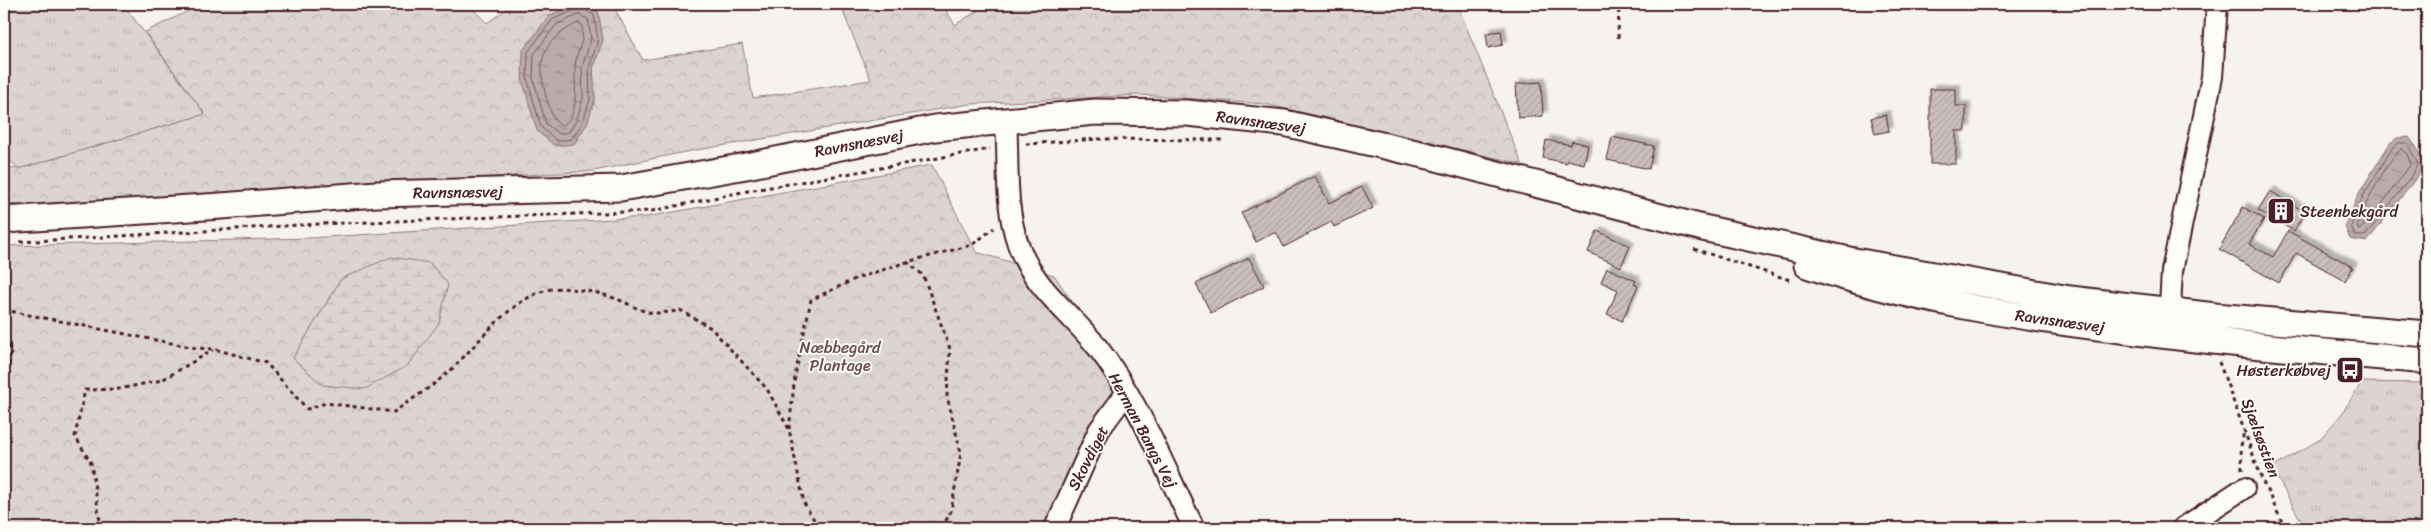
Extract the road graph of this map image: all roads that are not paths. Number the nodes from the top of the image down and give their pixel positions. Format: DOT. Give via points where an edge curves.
graph roads {
  1 [pos="2217,4"];
  2 [pos="1006,120"];
  3 [pos="4,220"];
  4 [pos="1696,238"];
  5 [pos="2170,310"];
  6 [pos="2427,334"];
  7 [pos="2168,336"];
  8 [pos="2427,361"];
  9 [pos="1127,392"];
  10 [pos="2244,488"];
  11 [pos="1055,528"];
  12 [pos="1194,528"];
  13 [pos="2183,528"];
  1 -- 5 [label="street" via="2212,77 2172,271"];
  2 -- 3 [label="main road, Ravnsnæsvej" via="935,128 621,188 376,194"];
  2 -- 4 [label="main road, Ravnsnæsvej" via="1095,112 1188,113 1284,123 1429,156"];
  2 -- 9 [label="street, Herman Bangs Vej" via="1011,216 1018,244 1044,290 1098,348"];
  4 -- 5 [label="main road, Ravnsnæsvej" via="2070,299"];
  4 -- 7 [label="main road, Ravnsnæsvej" via="1946,304"];
  5 -- 6 [label="main road, Ravnsnæsvej"];
  5 -- 7 [label="street"];
  7 -- 8 [label="main road, Ravnsnæsvej"];
  9 -- 11 [label="street, Skovdiget" via="1100,430"];
  9 -- 12 [label="street, Herman Bangs Vej"];
  10 -- 13 [label="street"];
}
